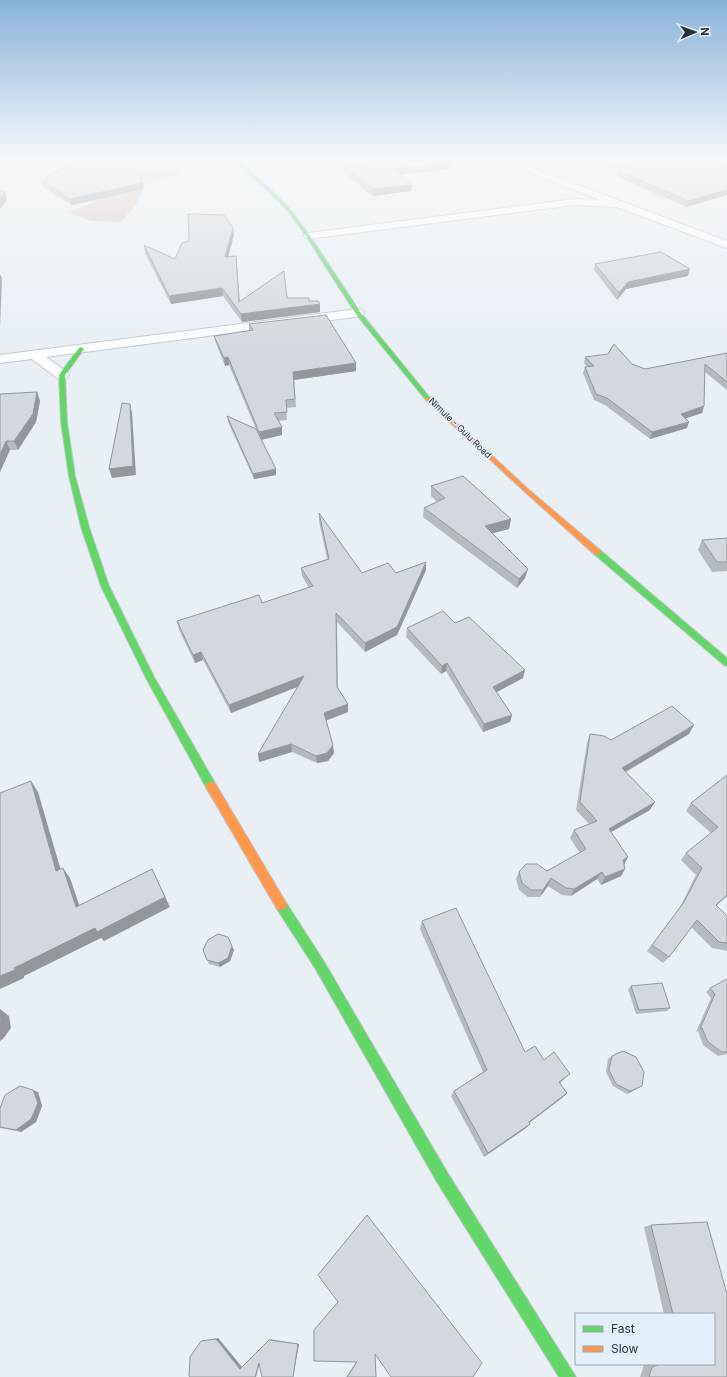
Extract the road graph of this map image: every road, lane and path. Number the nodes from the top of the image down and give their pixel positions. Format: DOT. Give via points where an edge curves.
graph roads {
  1 [pos="298,222"];
  2 [pos="416,222"];
  3 [pos="665,222"];
  4 [pos="308,236"];
  5 [pos="727,245"];
  6 [pos="358,313"];
  7 [pos="81,349"];
  8 [pos="35,355"];
  9 [pos="0,359"];
  10 [pos="62,375"];
  11 [pos="727,663"];
  12 [pos="568,1377"];
  1 -- 4 [label="main road, Nimule - Gulu Road"];
  2 -- 4 [label="street"];
  3 -- 5 [label="street"];
  4 -- 6 [label="main road, Nimule - Gulu Road"];
  6 -- 7 [label="street"];
  6 -- 11 [label="main road, Nimule - Gulu Road" via="430,401 527,491"];
  7 -- 8 [label="street"];
  7 -- 10 [label="main road"];
  8 -- 9 [label="street"];
  8 -- 10 [label="street"];
  10 -- 12 [label="main road" via="64,422 72,476 85,527 105,586 150,678 231,823 319,964 442,1177"];
}
